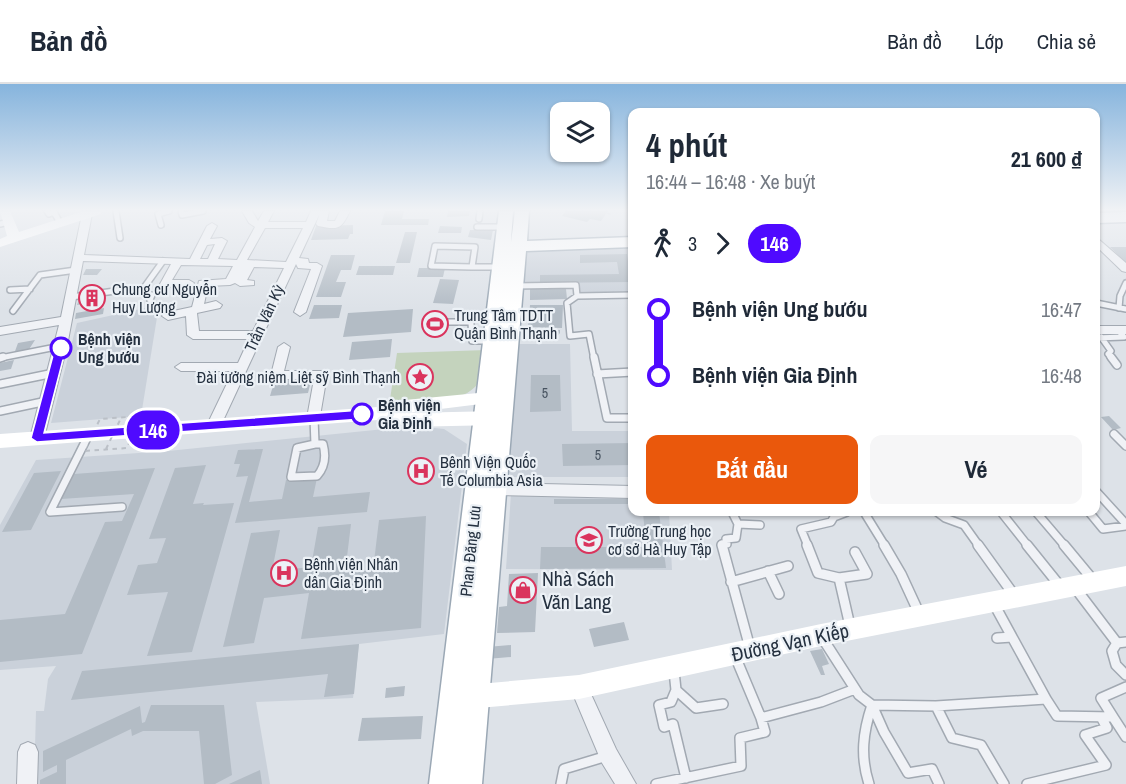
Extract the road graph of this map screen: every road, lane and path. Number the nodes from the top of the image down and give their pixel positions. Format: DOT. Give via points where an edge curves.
graph roads {
  1 [pos="82,244"];
  2 [pos="203,244"];
  3 [pos="221,244"];
  4 [pos="254,244"];
  5 [pos="300,244"];
  6 [pos="509,244"];
  7 [pos="510,244"];
  8 [pos="1100,244"];
  9 [pos="163,261"];
  10 [pos="178,261"];
  11 [pos="193,262"];
  12 [pos="212,262"];
  13 [pos="247,263"];
  14 [pos="290,263"];
  15 [pos="77,264"];
  16 [pos="472,267"];
  17 [pos="501,267"];
  18 [pos="1126,269"];
  19 [pos="1126,282"];
  20 [pos="189,283"];
  21 [pos="250,283"];
  22 [pos="515,286"];
  23 [pos="137,288"];
  24 [pos="30,289"];
  25 [pos="10,290"];
  26 [pos="628,295"];
  27 [pos="577,296"];
  28 [pos="71,297"];
  29 [pos="150,300"];
  30 [pos="1100,304"];
  31 [pos="216,305"];
  32 [pos="1119,308"];
  33 [pos="1126,309"];
  34 [pos="194,310"];
  35 [pos="13,311"];
  36 [pos="300,312"];
  37 [pos="168,316"];
  38 [pos="66,320"];
  39 [pos="427,322"];
  40 [pos="0,331"];
  41 [pos="1124,334"];
  42 [pos="256,335"];
  43 [pos="1100,335"];
  44 [pos="1100,337"];
  45 [pos="493,341"];
  46 [pos="61,346"];
  47 [pos="284,347"];
  48 [pos="0,358"];
  49 [pos="1117,365"];
  50 [pos="181,367"];
  51 [pos="241,367"];
  52 [pos="628,372"];
  53 [pos="54,373"];
  54 [pos="597,374"];
  55 [pos="0,384"];
  56 [pos="47,401"];
  57 [pos="494,408"];
  58 [pos="0,411"];
  59 [pos="314,418"];
  60 [pos="628,418"];
  61 [pos="100,419"];
  62 [pos="214,425"];
  63 [pos="89,434"];
  64 [pos="1114,434"];
  65 [pos="37,438"];
  66 [pos="0,441"];
  67 [pos="315,444"];
  68 [pos="1126,446"];
  69 [pos="127,448"];
  70 [pos="495,489"];
  71 [pos="628,492"];
  72 [pos="1100,496"];
  73 [pos="122,507"];
  74 [pos="734,516"];
  75 [pos="837,516"];
  76 [pos="866,516"];
  77 [pos="942,516"];
  78 [pos="1005,516"];
  79 [pos="1038,516"];
  80 [pos="1092,516"];
  81 [pos="738,524"];
  82 [pos="760,525"];
  83 [pos="1126,525"];
  84 [pos="481,536"];
  85 [pos="855,552"];
  86 [pos="788,567"];
  87 [pos="768,571"];
  88 [pos="1126,576"];
  89 [pos="839,578"];
  90 [pos="731,582"];
  91 [pos="1077,585"];
  92 [pos="779,594"];
  93 [pos="1015,597"];
  94 [pos="992,602"];
  95 [pos="920,615"];
  96 [pos="851,629"];
  97 [pos="821,635"];
  98 [pos="1012,637"];
  99 [pos="997,639"];
  100 [pos="1121,643"];
  101 [pos="742,652"];
  102 [pos="1126,675"];
  103 [pos="675,679"];
  104 [pos="579,687"];
  105 [pos="1126,687"];
  106 [pos="855,689"];
  107 [pos="464,697"];
  108 [pos="1046,699"];
  109 [pos="723,704"];
  110 [pos="872,705"];
  111 [pos="936,706"];
  112 [pos="1101,717"];
  113 [pos="1113,717"];
  114 [pos="760,718"];
  115 [pos="1126,737"];
  116 [pos="28,752"];
  117 [pos="609,756"];
  118 [pos="686,778"];
  119 [pos="27,784"];
  120 [pos="444,784"];
  121 [pos="467,784"];
  122 [pos="561,784"];
  123 [pos="626,784"];
  124 [pos="656,784"];
  125 [pos="869,784"];
  126 [pos="939,784"];
  127 [pos="1004,784"];
  128 [pos="1027,784"];
  1 -- 15 [label="street"];
  2 -- 11 [label="street"];
  3 -- 12 [label="street"];
  4 -- 13 [label="street"];
  5 -- 14 [label="street, Trần Văn Kỷ"];
  6 -- 17 [label="main road, Phan Đăng Lưu"];
  7 -- 22 [label="main road, Phan Đăng Lưu"];
  8 -- 18 [label="street"];
  9 -- 10 [label="street"];
  9 -- 15 [label="street"];
  9 -- 29 [label="lane" via="143,289 144,294 152,295"];
  10 -- 11 [label="street"];
  10 -- 20 [label="street" via="165,284"];
  11 -- 12 [label="street"];
  12 -- 13 [label="street"];
  13 -- 14 [label="street"];
  13 -- 21 [label="street" via="240,284"];
  13 -- 34 [label="street" via="230,282 203,283"];
  14 -- 36 [label="street" via="304,261 302,266 317,266"];
  14 -- 42 [label="street, Trần Văn Kỷ"];
  15 -- 24 [label="lane" via="40,275"];
  15 -- 28 [label="street"];
  16 -- 16 [label="lane" via="431,266 435,246 475,247"];
  16 -- 17 [label="lane"];
  17 -- 45 [label="main road, Phan Đăng Lưu"];
  19 -- 32 [label="lane"];
  22 -- 27 [label="lane" via="576,285"];
  22 -- 57 [label="main road, Phan Đăng Lưu"];
  23 -- 28 [label="lane"];
  24 -- 25 [label="lane"];
  24 -- 35 [label="lane"];
  26 -- 27 [label="lane"];
  27 -- 54 [label="lane" via="567,303 570,336 589,334"];
  28 -- 38 [label="street"];
  30 -- 32 [label="lane"];
  31 -- 34 [label="street"];
  32 -- 33 [label="lane"];
  34 -- 37 [label="street"];
  34 -- 42 [label="street" via="193,335"];
  38 -- 40 [label="street"];
  38 -- 46 [label="street"];
  39 -- 45 [label="lane" via="471,322 472,341"];
  41 -- 43 [label="street"];
  42 -- 51 [label="street, Trần Văn Kỷ"];
  44 -- 49 [label="lane"];
  45 -- 57 [label="main road, Phan Đăng Lưu"];
  46 -- 48 [label="lane"];
  46 -- 53 [label="street"];
  47 -- 59 [label="street" via="277,375 321,375"];
  50 -- 51 [label="street"];
  51 -- 62 [label="street, Trần Văn Kỷ"];
  52 -- 54 [label="lane"];
  53 -- 55 [label="lane"];
  53 -- 56 [label="street"];
  54 -- 60 [label="lane" via="607,418"];
  56 -- 58 [label="lane"];
  56 -- 65 [label="street"];
  57 -- 59 [label="main road" via="405,420 394,412"];
  57 -- 70 [label="main road, Phan Đăng Lưu"];
  57 -- 84 [label="main road, Phan Đăng Lưu"];
  59 -- 62 [label="main road"];
  59 -- 67 [label="lane"];
  61 -- 69 [label="path, bridge" via="121,418 106,449"];
  62 -- 63 [label="main road"];
  63 -- 65 [label="main road"];
  63 -- 73 [label="lane" via="50,512"];
  64 -- 68 [label="lane"];
  65 -- 66 [label="main road"];
  67 -- 67 [label="lane" via="323,444 325,449 321,474 291,477 297,448"];
  70 -- 71 [label="street"];
  70 -- 84 [label="main road, Phan Đăng Lưu"];
  72 -- 83 [label="lane"];
  74 -- 81 [label="lane"];
  75 -- 89 [label="lane" via="831,522 801,529 818,573"];
  76 -- 95 [label="lane"];
  77 -- 93 [label="lane" via="964,525"];
  78 -- 91 [label="lane"];
  79 -- 91 [label="lane"];
  80 -- 83 [label="lane" via="1103,529"];
  81 -- 82 [label="lane"];
  81 -- 90 [label="lane" via="736,538 726,539 727,544 722,544"];
  84 -- 107 [label="main road, Phan Đăng Lưu"];
  85 -- 89 [label="lane" via="867,574"];
  86 -- 87 [label="lane"];
  87 -- 90 [label="lane"];
  87 -- 92 [label="lane"];
  88 -- 91 [label="main road, Đường Vạn Kiếp"];
  89 -- 96 [label="lane"];
  90 -- 101 [label="lane"];
  91 -- 93 [label="main road, Đường Vạn Kiếp"];
  91 -- 100 [label="lane"];
  93 -- 94 [label="main road, Đường Vạn Kiếp"];
  94 -- 95 [label="main road, Đường Vạn Kiếp"];
  94 -- 98 [label="lane"];
  95 -- 96 [label="main road, Đường Vạn Kiếp"];
  96 -- 97 [label="main road, Đường Vạn Kiếp"];
  97 -- 101 [label="main road, Đường Vạn Kiếp"];
  97 -- 106 [label="lane"];
  98 -- 99 [label="lane"];
  98 -- 108 [label="lane"];
  100 -- 102 [label="lane" via="1112,651 1116,665"];
  101 -- 103 [label="main road, Đường Vạn Kiếp"];
  101 -- 114 [label="lane"];
  103 -- 104 [label="main road, Đường Vạn Kiếp"];
  103 -- 109 [label="lane" via="696,708"];
  103 -- 118 [label="lane" via="670,702 658,705 663,727 673,724"];
  104 -- 107 [label="main road, Đường Vạn Kiếp"];
  104 -- 117 [label="street"];
  105 -- 113 [label="lane" via="1101,698"];
  106 -- 110 [label="lane"];
  106 -- 114 [label="lane"];
  107 -- 120 [label="main road, Phan Đăng Lưu"];
  107 -- 121 [label="main road, Phan Đăng Lưu"];
  108 -- 111 [label="lane"];
  108 -- 112 [label="lane" via="1057,716"];
  110 -- 111 [label="lane"];
  110 -- 125 [label="lane" via="861,751"];
  110 -- 126 [label="lane" via="908,773 932,769"];
  111 -- 127 [label="lane" via="952,738 981,745"];
  112 -- 113 [label="lane"];
  112 -- 128 [label="lane" via="1107,728 1085,735 1106,765"];
  113 -- 115 [label="lane"];
  114 -- 118 [label="lane" via="765,732 740,738 741,766"];
  116 -- 119 [label="street"];
  117 -- 122 [label="lane" via="564,769"];
  117 -- 123 [label="street"];
  118 -- 124 [label="lane"];
}
